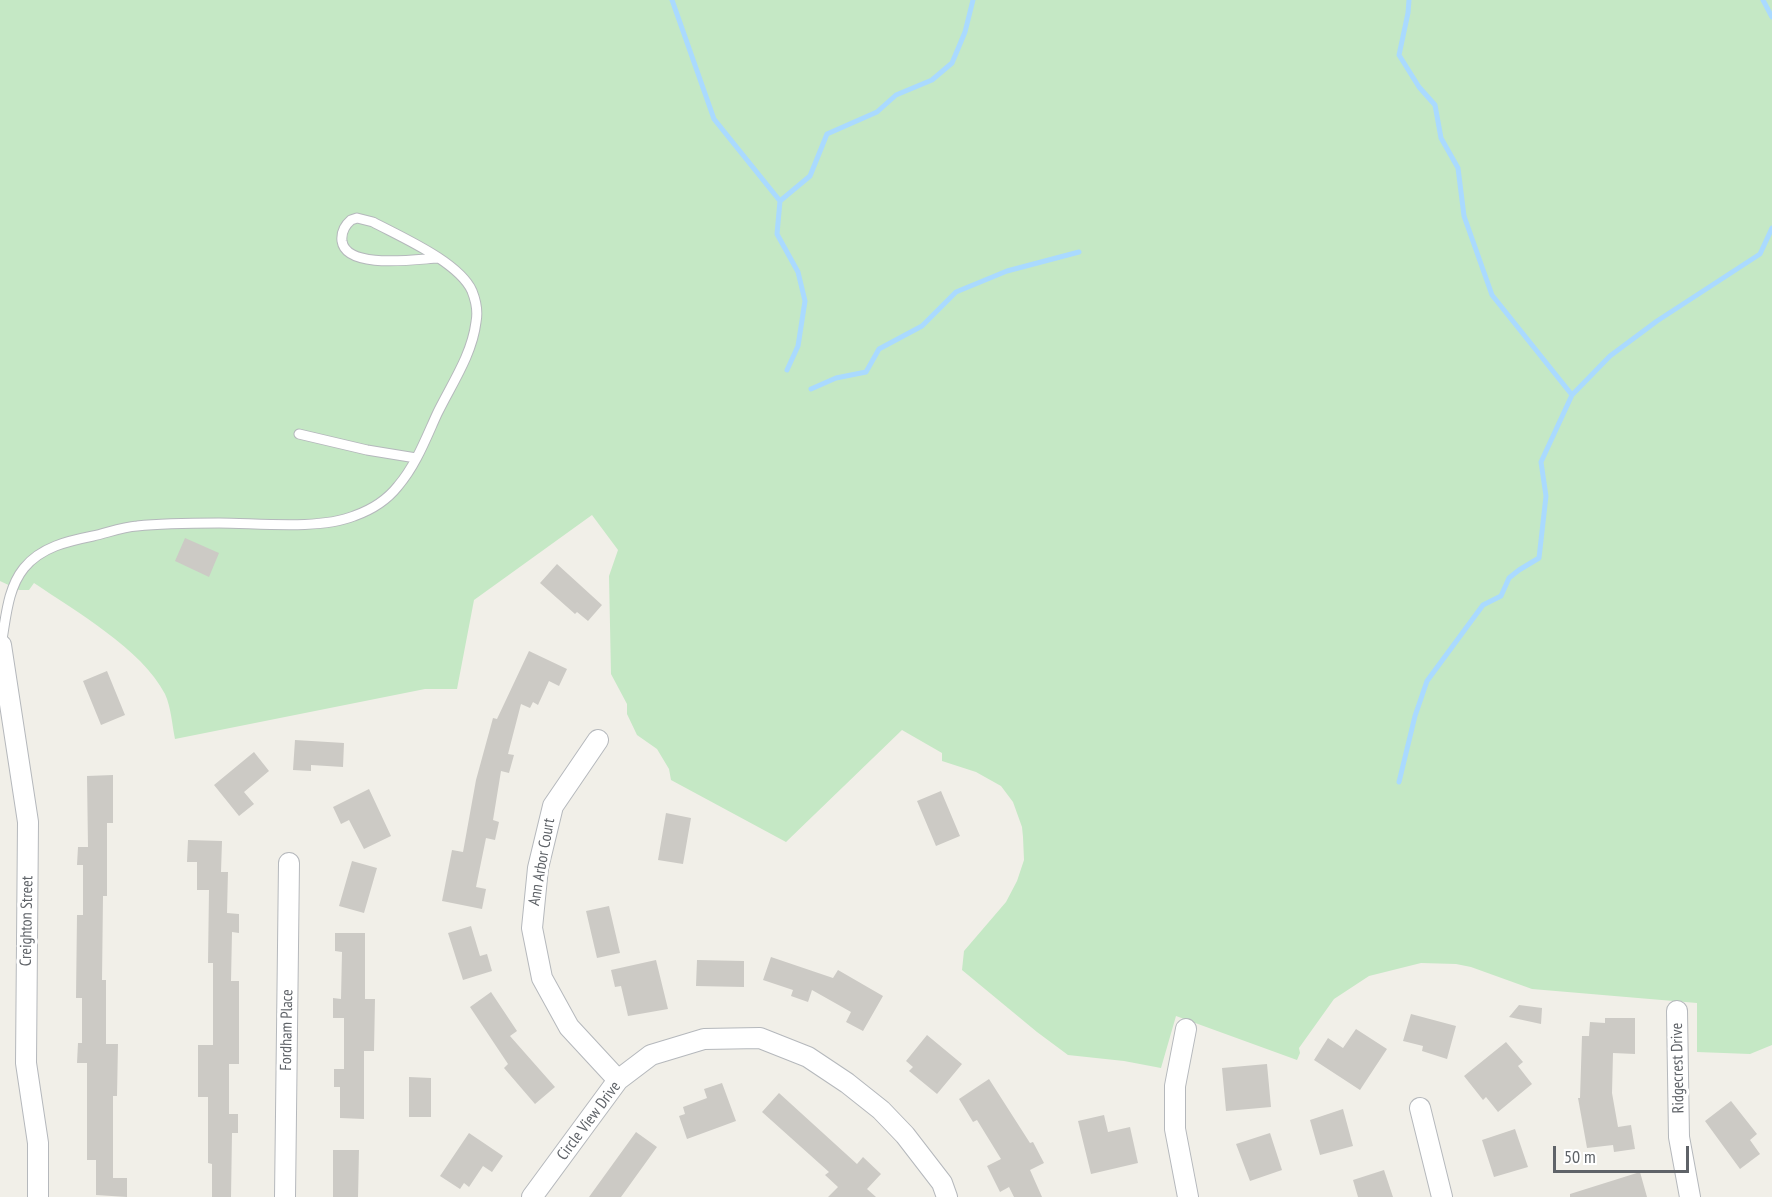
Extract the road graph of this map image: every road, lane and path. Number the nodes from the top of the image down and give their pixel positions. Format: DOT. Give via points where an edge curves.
graph roads {
  1 [pos="438,258"];
  2 [pos="299,434"];
  3 [pos="416,458"];
  4 [pos="2,645"];
  5 [pos="598,740"];
  6 [pos="289,863"];
  7 [pos="1677,1011"];
  8 [pos="1186,1029"];
  9 [pos="618,1080"];
  10 [pos="1420,1108"];
  11 [pos="38,1197"];
  12 [pos="285,1197"];
  13 [pos="532,1197"];
  14 [pos="947,1197"];
  15 [pos="1188,1197"];
  16 [pos="1442,1197"];
  17 [pos="1690,1197"];
  1 -- 1 [label="lane" via="358,258 346,251 342,232 351,220 363,218"];
  1 -- 3 [label="lane" via="466,281 477,320 465,357"];
  2 -- 3 [label="lane"];
  3 -- 4 [label="lane" via="388,496 345,520 286,525 135,526 44,551 24,568 13,587"];
  4 -- 11 [label="street, Creighton Street" via="28,822 26,1063 38,1143"];
  5 -- 9 [label="street, Ann Arbor Court" via="553,806 538,868 532,928 542,978 569,1027"];
  6 -- 12 [label="street, Fordham Place"];
  7 -- 17 [label="street, Ridgecrest Drive" via="1679,1137"];
  8 -- 15 [label="street" via="1175,1086 1175,1129"];
  9 -- 13 [label="street, Circle View Drive"];
  9 -- 14 [label="street, Circle View Drive" via="651,1055 693,1042 759,1038 808,1057 881,1110 942,1183"];
  10 -- 16 [label="street"];
}
